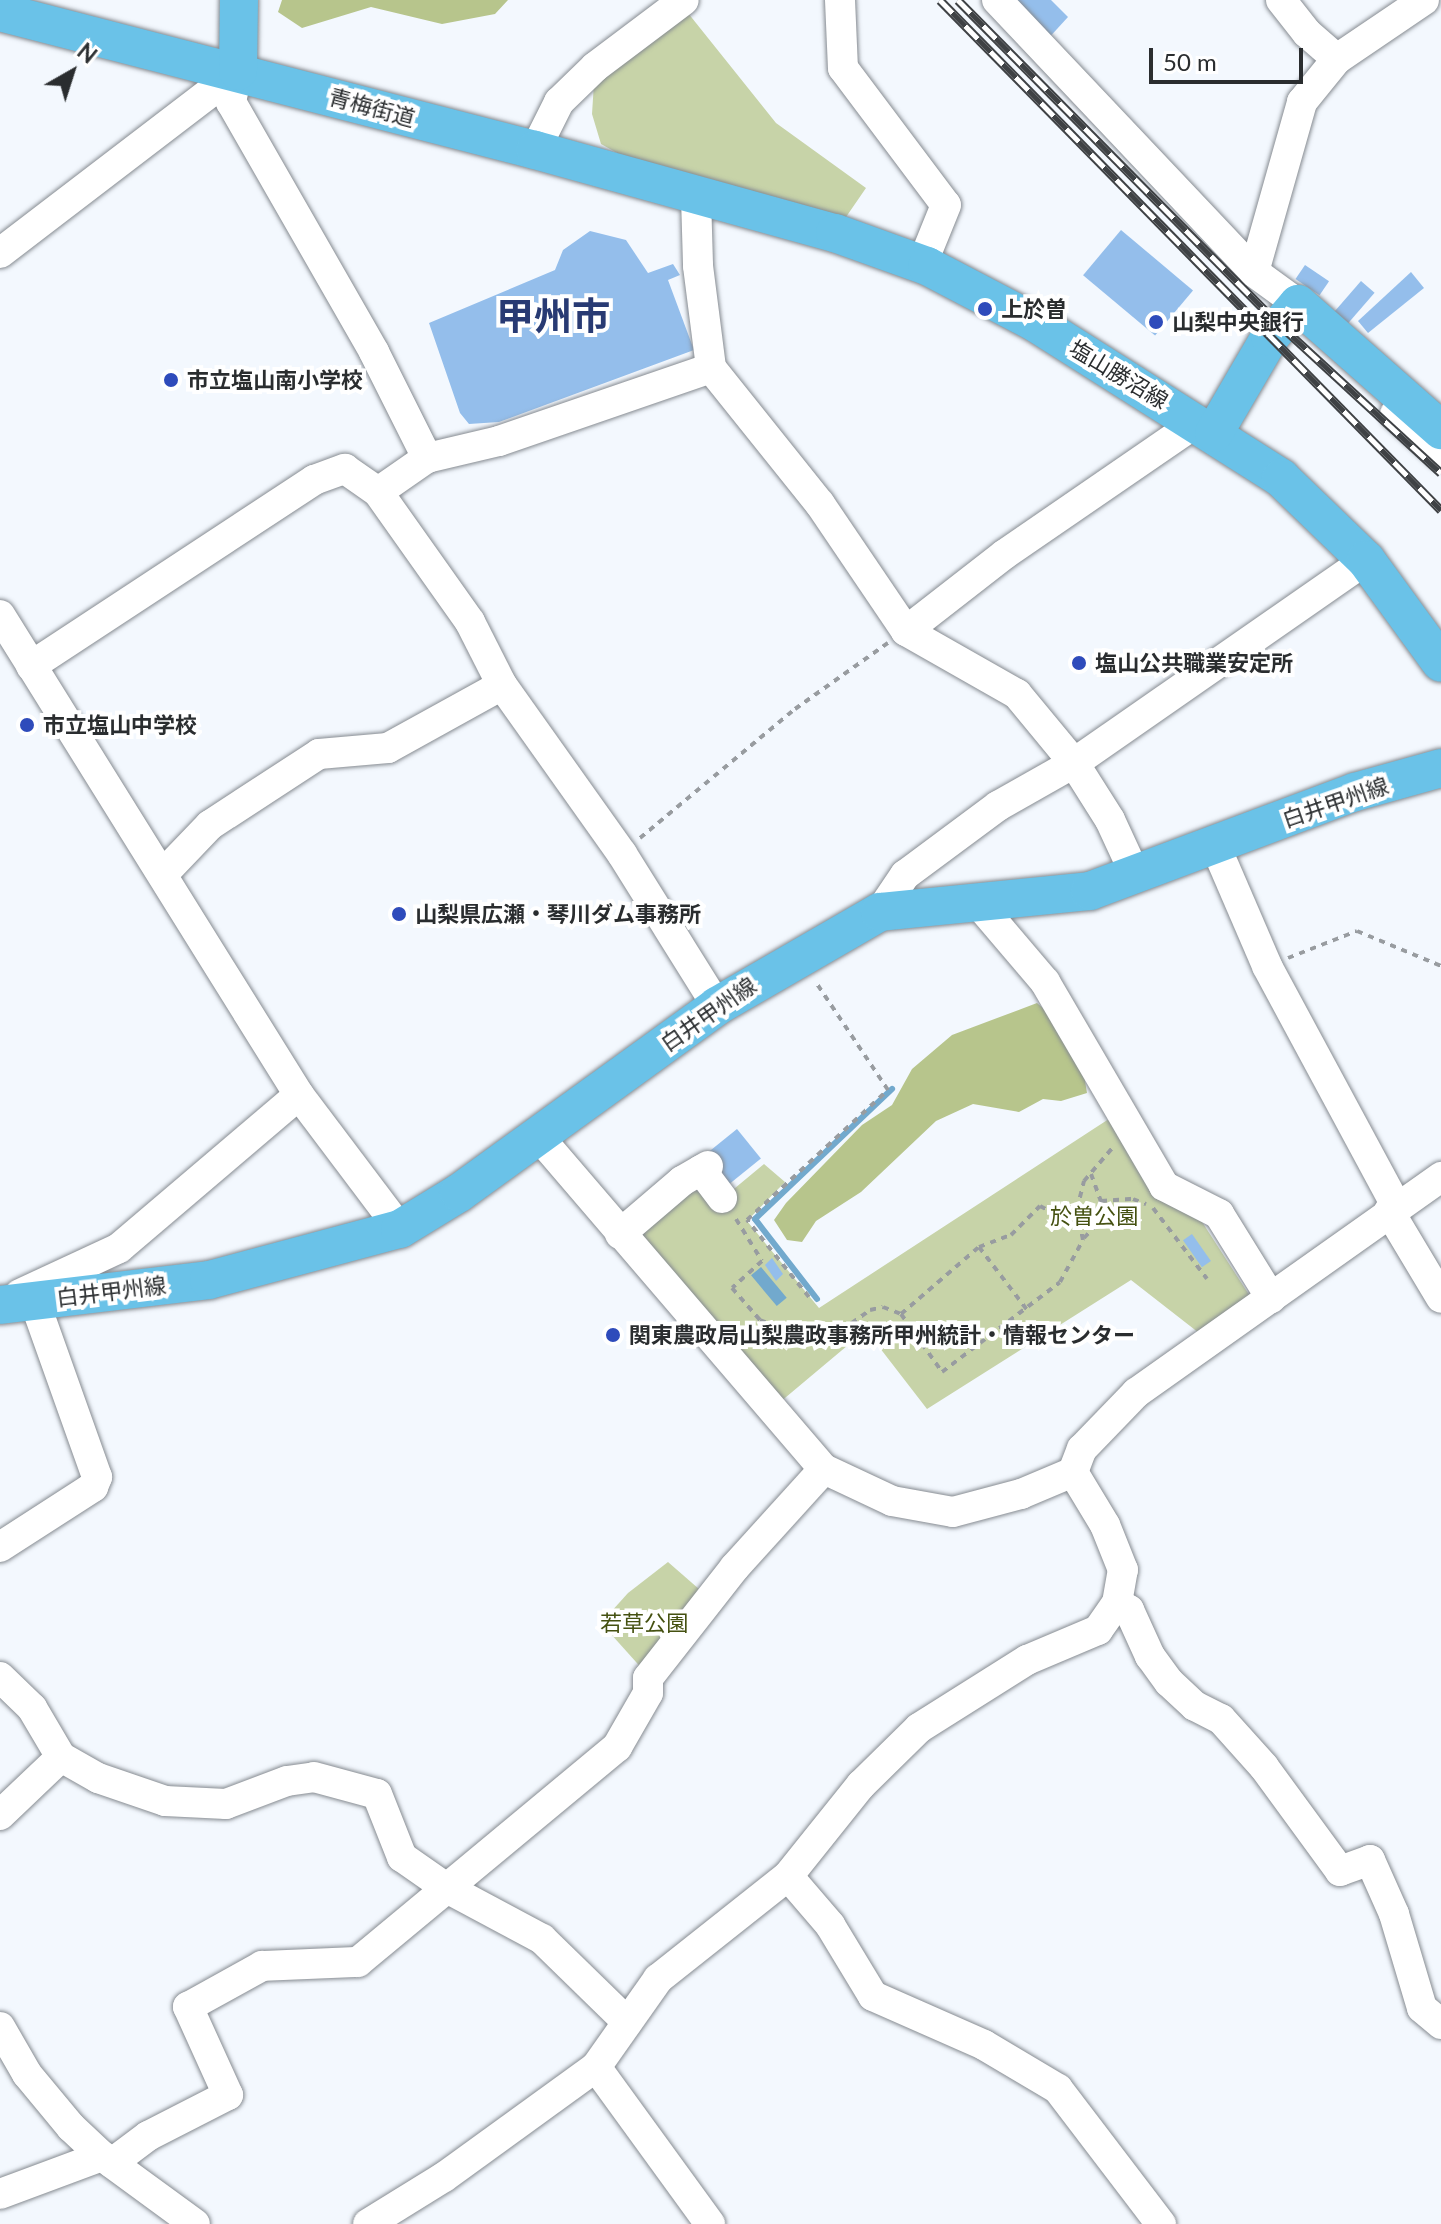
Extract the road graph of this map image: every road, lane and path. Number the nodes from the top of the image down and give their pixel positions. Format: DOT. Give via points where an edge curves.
graph roads {
  1 [pos="239,0"];
  2 [pos="684,0"];
  3 [pos="840,0"];
  4 [pos="997,0"];
  5 [pos="1424,0"];
  6 [pos="1295,5"];
  7 [pos="0,12"];
  8 [pos="1337,59"];
  9 [pos="238,71"];
  10 [pos="535,150"];
  11 [pos="696,197"];
  12 [pos="0,253"];
  13 [pos="922,264"];
  14 [pos="1254,272"];
  15 [pos="1307,312"];
  16 [pos="711,368"];
  17 [pos="1206,427"];
  18 [pos="1441,430"];
  19 [pos="1441,455"];
  20 [pos="427,458"];
  21 [pos="378,492"];
  22 [pos="1366,560"];
  23 [pos="0,615"];
  24 [pos="906,631"];
  25 [pos="1441,663"];
  26 [pos="31,666"];
  27 [pos="502,685"];
  28 [pos="1074,763"];
  29 [pos="1441,768"];
  30 [pos="1215,845"];
  31 [pos="622,854"];
  32 [pos="163,874"];
  33 [pos="1135,874"];
  34 [pos="977,902"];
  35 [pos="880,912"];
  36 [pos="799,956"];
  37 [pos="1267,966"];
  38 [pos="1441,966"];
  39 [pos="717,1006"];
  40 [pos="299,1095"];
  41 [pos="1132,1134"];
  42 [pos="539,1137"];
  43 [pos="1091,1174"];
  44 [pos="1441,1177"];
  45 [pos="722,1198"];
  46 [pos="1101,1201"];
  47 [pos="1393,1208"];
  48 [pos="1077,1209"];
  49 [pos="400,1229"];
  50 [pos="620,1234"];
  51 [pos="1083,1240"];
  52 [pos="979,1247"];
  53 [pos="1207,1279"];
  54 [pos="809,1297"];
  55 [pos="1271,1298"];
  56 [pos="1441,1298"];
  57 [pos="11,1303"];
  58 [pos="1028,1311"];
  59 [pos="901,1314"];
  60 [pos="773,1325"];
  61 [pos="832,1337"];
  62 [pos="824,1469"];
  63 [pos="1073,1472"];
  64 [pos="0,1547"];
  65 [pos="1117,1603"];
  66 [pos="0,1677"];
  67 [pos="61,1757"];
  68 [pos="0,1815"];
  69 [pos="788,1876"];
  70 [pos="445,1887"];
  71 [pos="627,2022"];
  72 [pos="1441,2024"];
  73 [pos="0,2027"];
  74 [pos="596,2067"];
  75 [pos="107,2160"];
  76 [pos="0,2194"];
  77 [pos="195,2224"];
  78 [pos="368,2224"];
  79 [pos="710,2224"];
  80 [pos="1161,2224"];
  1 -- 9 [label="main road"];
  2 -- 10 [label="street" via="595,67 559,102"];
  3 -- 13 [label="street" via="843,68 946,205"];
  4 -- 14 [label="street"];
  5 -- 8 [label="street"];
  6 -- 8 [label="street"];
  7 -- 9 [label="main road, 青梅街道"];
  8 -- 14 [label="street" via="1302,102"];
  9 -- 10 [label="main road, 青梅街道"];
  9 -- 12 [label="street"];
  9 -- 20 [label="street" via="231,102 374,352"];
  10 -- 11 [label="main road, 塩山勝沼線"];
  11 -- 13 [label="main road, 塩山勝沼線" via="835,233"];
  11 -- 16 [label="street" via="698,266"];
  13 -- 17 [label="main road, 塩山勝沼線" via="1036,323"];
  14 -- 15 [label="street"];
  15 -- 17 [label="main road" via="1263,347"];
  15 -- 18 [label="main road"];
  15 -- 19 [label="street" via="1310,339"];
  16 -- 20 [label="street" via="499,441"];
  16 -- 24 [label="street" via="820,504"];
  17 -- 22 [label="main road, 塩山勝沼線" via="1281,478"];
  17 -- 24 [label="street" via="1005,554"];
  20 -- 21 [label="street"];
  21 -- 26 [label="street" via="345,469 314,480"];
  21 -- 27 [label="street" via="470,622"];
  22 -- 25 [label="main road, 塩山勝沼線"];
  22 -- 28 [label="street"];
  23 -- 26 [label="street"];
  24 -- 28 [label="street" via="1017,694"];
  24 -- 31 [label="path" via="795,709"];
  26 -- 32 [label="street"];
  27 -- 31 [label="street"];
  27 -- 32 [label="street" via="388,748 319,754 210,825"];
  28 -- 33 [label="street" via="1110,820"];
  28 -- 35 [label="street" via="998,806 905,875"];
  29 -- 30 [label="main road, 白井甲州線" via="1355,792"];
  30 -- 33 [label="main road, 白井甲州線"];
  30 -- 37 [label="street"];
  31 -- 39 [label="street"];
  32 -- 40 [label="street"];
  33 -- 34 [label="main road, 白井甲州線" via="1090,891"];
  34 -- 35 [label="main road, 白井甲州線"];
  34 -- 41 [label="street" via="1045,982"];
  35 -- 36 [label="main road, 白井甲州線"];
  36 -- 39 [label="main road, 白井甲州線"];
  36 -- 54 [label="path" via="888,1090 747,1220"];
  37 -- 38 [label="path" via="1357,931"];
  37 -- 47 [label="street"];
  39 -- 42 [label="main road, 白井甲州線"];
  40 -- 49 [label="street"];
  40 -- 57 [label="street" via="119,1248"];
  41 -- 43 [label="path" via="1106,1152"];
  41 -- 55 [label="street" via="1164,1186 1219,1214"];
  42 -- 49 [label="main road, 白井甲州線"];
  42 -- 50 [label="street"];
  43 -- 46 [label="path"];
  43 -- 48 [label="path"];
  44 -- 47 [label="street"];
  45 -- 50 [label="street" via="705,1168"];
  45 -- 60 [label="path" via="762,1261 732,1288 760,1320"];
  46 -- 51 [label="path" via="1095,1226"];
  46 -- 53 [label="path" via="1133,1199 1152,1206"];
  47 -- 55 [label="street"];
  47 -- 56 [label="street"];
  48 -- 51 [label="path"];
  48 -- 52 [label="path" via="1059,1216 1040,1206 1011,1235"];
  49 -- 57 [label="main road, 白井甲州線" via="209,1280"];
  50 -- 62 [label="street"];
  51 -- 58 [label="path" via="1060,1282"];
  52 -- 58 [label="path"];
  52 -- 59 [label="path"];
  55 -- 63 [label="street" via="1136,1393 1082,1449"];
  57 -- 64 [label="street" via="97,1477 93,1487"];
  58 -- 59 [label="path" via="942,1372"];
  59 -- 61 [label="path" via="883,1307 870,1310"];
  62 -- 63 [label="street" via="892,1501 953,1512 1021,1494"];
  62 -- 70 [label="street" via="735,1567 648,1678 648,1693 617,1747"];
  63 -- 65 [label="street" via="1105,1525 1123,1570"];
  65 -- 69 [label="street" via="1098,1630 1027,1660 919,1728 861,1785"];
  65 -- 72 [label="street" via="1129,1610 1169,1682 1195,1706 1221,1719 1264,1767 1340,1871 1370,1860 1394,1914 1422,2008"];
  66 -- 67 [label="street" via="32,1708"];
  67 -- 68 [label="street"];
  67 -- 70 [label="street" via="98,1778 165,1801 226,1804 287,1781 314,1777 377,1794 402,1857"];
  69 -- 71 [label="street" via="658,1979"];
  69 -- 80 [label="street" via="830,1925 873,1996 984,2045 1058,2089"];
  70 -- 71 [label="street" via="542,1939"];
  70 -- 75 [label="street" via="358,1962 262,1966 188,2007 228,2095"];
  71 -- 74 [label="street"];
  73 -- 75 [label="street" via="27,2074"];
  74 -- 78 [label="street" via="444,2177"];
  74 -- 79 [label="street"];
  75 -- 76 [label="street"];
  75 -- 77 [label="street"];
}
